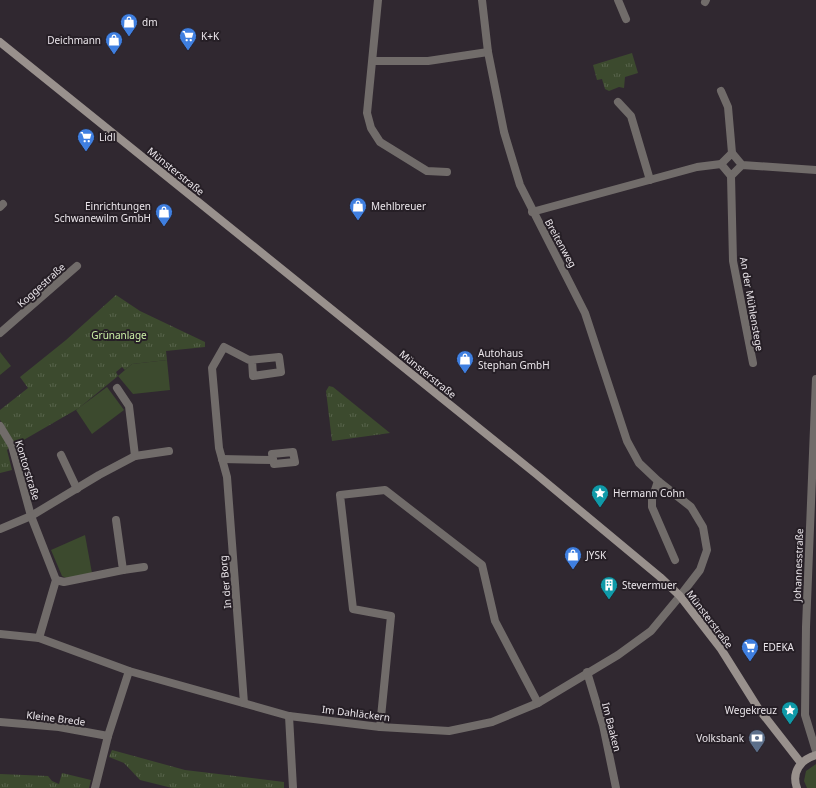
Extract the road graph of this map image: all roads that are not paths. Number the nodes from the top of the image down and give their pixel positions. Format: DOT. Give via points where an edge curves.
graph roads {
  1 [pos="378,0"];
  2 [pos="482,0"];
  3 [pos="618,0"];
  4 [pos="626,19"];
  5 [pos="0,42"];
  6 [pos="488,52"];
  7 [pos="373,61"];
  8 [pos="721,92"];
  9 [pos="618,102"];
  10 [pos="732,153"];
  11 [pos="721,164"];
  12 [pos="742,165"];
  13 [pos="816,170"];
  14 [pos="447,172"];
  15 [pos="731,176"];
  16 [pos="650,180"];
  17 [pos="532,212"];
  18 [pos="77,266"];
  19 [pos="0,333"];
  20 [pos="252,360"];
  21 [pos="753,363"];
  22 [pos="816,379"];
  23 [pos="117,388"];
  24 [pos="1,428"];
  25 [pos="169,451"];
  26 [pos="61,455"];
  27 [pos="135,456"];
  28 [pos="222,459"];
  29 [pos="274,460"];
  30 [pos="658,481"];
  31 [pos="77,489"];
  32 [pos="31,516"];
  33 [pos="116,520"];
  34 [pos="0,530"];
  35 [pos="675,560"];
  36 [pos="144,567"];
  37 [pos="123,570"];
  38 [pos="56,580"];
  39 [pos="680,596"];
  40 [pos="0,634"];
  41 [pos="39,638"];
  42 [pos="129,671"];
  43 [pos="587,672"];
  44 [pos="244,703"];
  45 [pos="538,703"];
  46 [pos="289,716"];
  47 [pos="0,722"];
  48 [pos="380,727"];
  49 [pos="108,736"];
  50 [pos="816,751"];
  51 [pos="816,755"];
  52 [pos="801,762"];
  53 [pos="95,788"];
  54 [pos="293,788"];
  55 [pos="616,788"];
  56 [pos="797,788"];
  1 -- 7 [label="street"];
  2 -- 6 [label="street, Breitenweg"];
  3 -- 4 [label="street"];
  5 -- 39 [label="main road, Münsterstraße" via="628,549"];
  6 -- 7 [label="street" via="428,61"];
  6 -- 17 [label="street, Breitenweg" via="504,132 520,185"];
  7 -- 14 [label="street" via="367,113 371,128 380,142 428,171"];
  8 -- 10 [label="street" via="728,107"];
  9 -- 16 [label="street" via="631,116"];
  10 -- 11 [label="street"];
  10 -- 12 [label="street"];
  11 -- 15 [label="street"];
  11 -- 16 [label="street" via="697,167"];
  12 -- 13 [label="street"];
  12 -- 15 [label="street"];
  15 -- 21 [label="street, An der Mühlenstege" via="733,261"];
  16 -- 17 [label="street"];
  17 -- 30 [label="street, Breitenweg" via="585,312 627,442 639,463"];
  18 -- 19 [label="street, Koggestraße"];
  20 -- 28 [label="street, In der Borg" via="224,347 212,368"];
  22 -- 50 [label="street, Johannesstraße" via="805,714"];
  23 -- 27 [label="street" via="129,406"];
  24 -- 32 [label="street, Kontorstraße" via="12,446"];
  25 -- 27 [label="street, Kontorstraße"];
  26 -- 31 [label="street"];
  27 -- 31 [label="street, Kontorstraße"];
  28 -- 29 [label="street"];
  28 -- 44 [label="street, In der Borg" via="227,477"];
  30 -- 35 [label="street" via="653,493 652,507"];
  30 -- 39 [label="street, Breitenweg" via="691,507 703,527 707,550 700,570"];
  31 -- 32 [label="street, Kontorstraße"];
  32 -- 34 [label="street"];
  32 -- 38 [label="street, Kontorstraße"];
  33 -- 37 [label="street"];
  36 -- 37 [label="street"];
  37 -- 38 [label="street" via="64,582"];
  38 -- 41 [label="street"];
  39 -- 43 [label="street, Im Dahläckern" via="651,631 618,655"];
  39 -- 52 [label="main road, Münsterstraße" via="722,649 766,719"];
  40 -- 41 [label="street, Im Dahläckern"];
  41 -- 42 [label="street, Im Dahläckern"];
  42 -- 44 [label="street, Im Dahläckern"];
  42 -- 49 [label="street"];
  43 -- 45 [label="street, Im Dahläckern"];
  43 -- 55 [label="street, Im Baaken" via="603,725"];
  44 -- 46 [label="street, Im Dahläckern"];
  45 -- 48 [label="street, Im Dahläckern" via="492,722 449,731"];
  45 -- 48 [label="street" via="495,621 482,565 385,490 340,495 353,610 391,616"];
  46 -- 48 [label="street, Im Dahläckern"];
  46 -- 54 [label="street"];
  47 -- 49 [label="street, Kleine Brede" via="59,727"];
  49 -- 53 [label="street"];
  51 -- 52 [label="main road"];
  52 -- 56 [label="main road" via="795,776"];
}
